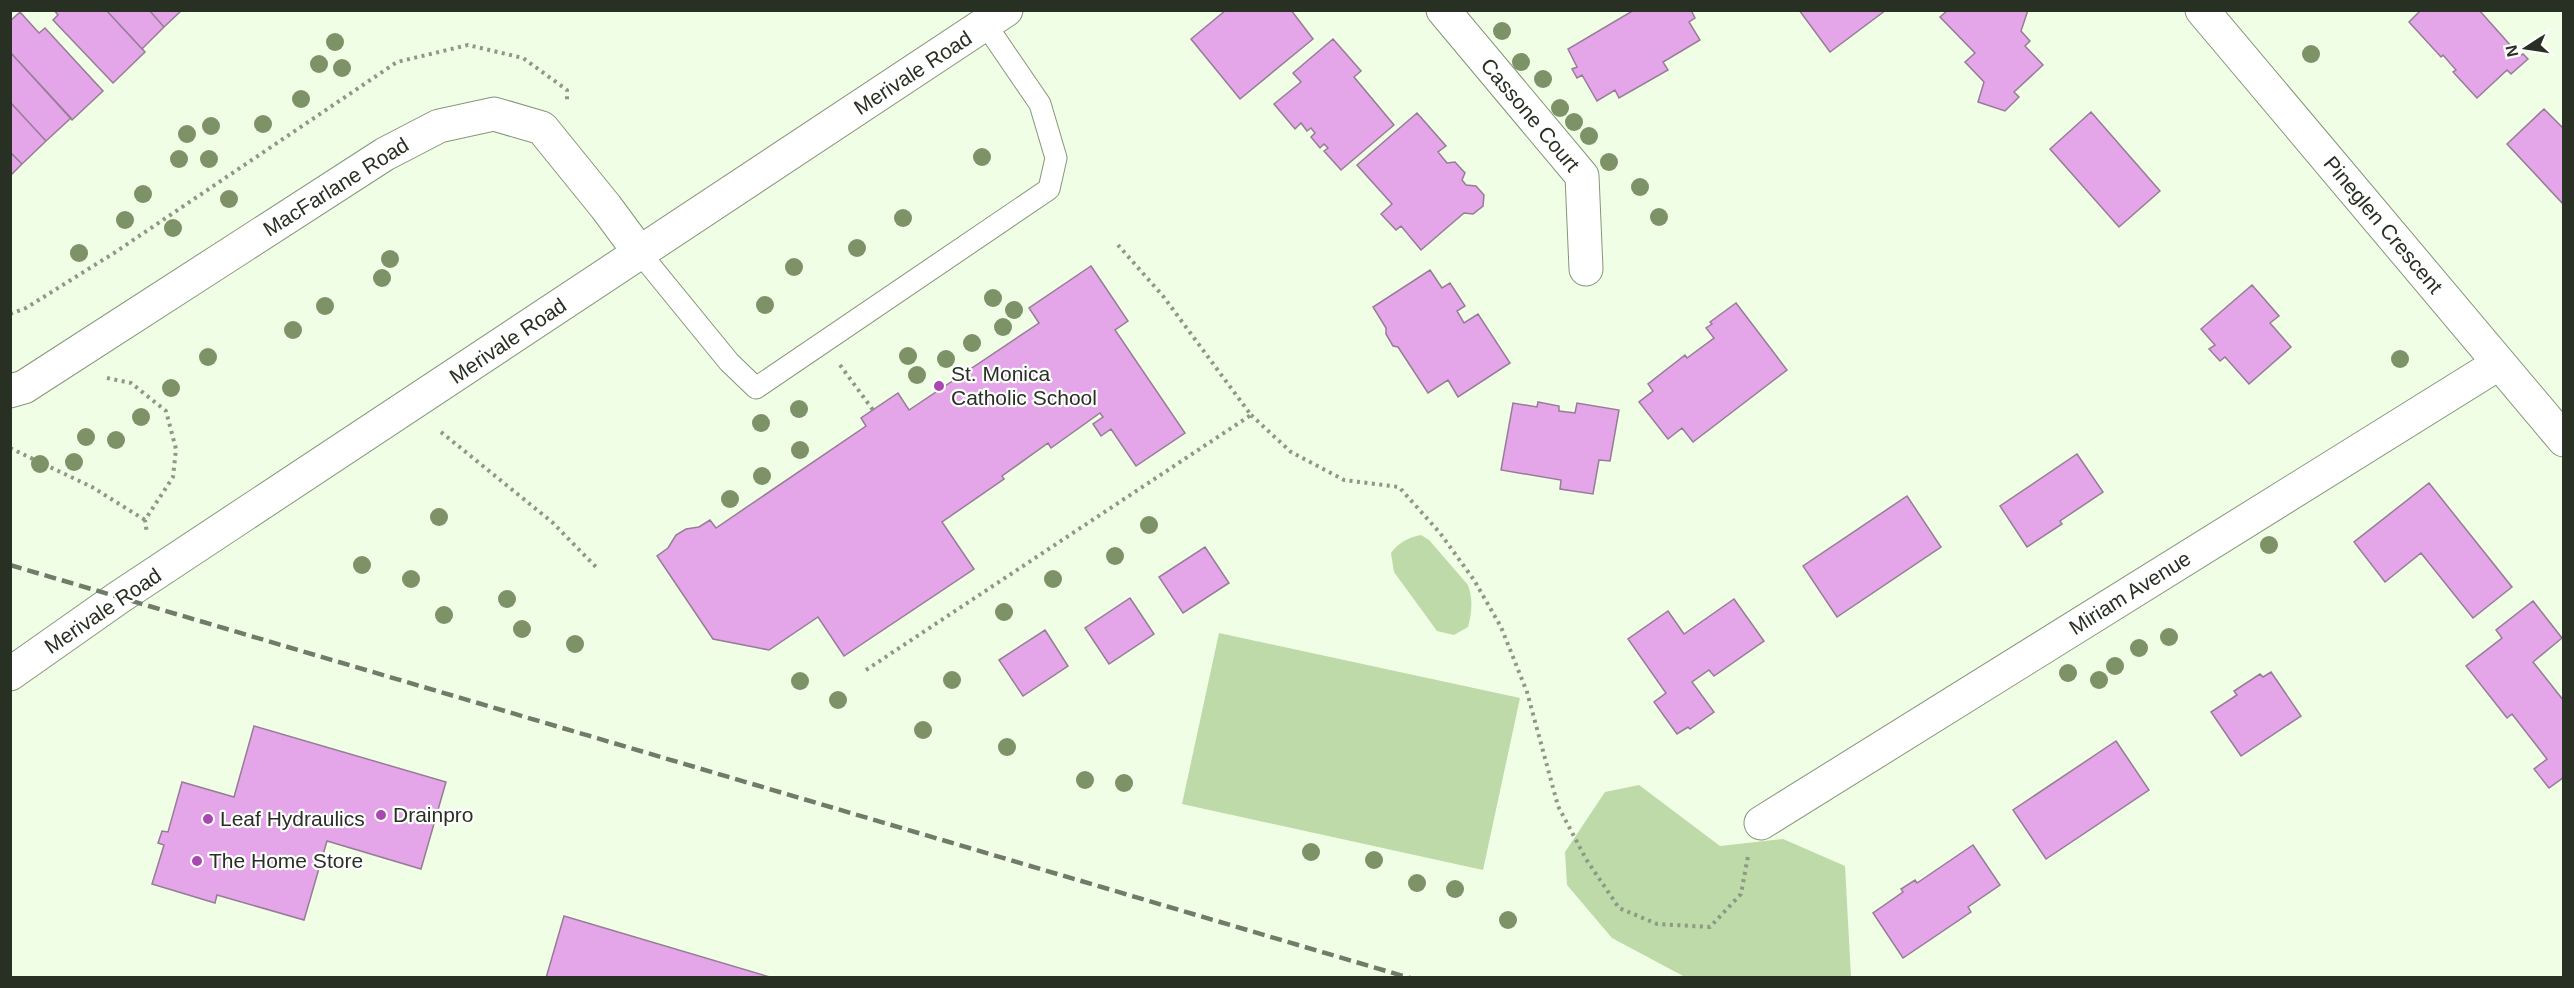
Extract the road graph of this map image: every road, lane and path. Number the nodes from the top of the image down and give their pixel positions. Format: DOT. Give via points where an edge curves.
graph roads {
  1 [pos="1443,10"];
  2 [pos="2202,10"];
  3 [pos="996,18"];
  4 [pos="564,153"];
  5 [pos="1118,245"];
  6 [pos="640,253"];
  7 [pos="1586,269"];
  8 [pos="10,314"];
  9 [pos="824,342"];
  10 [pos="2498,364"];
  11 [pos="52,368"];
  12 [pos="10,391"];
  13 [pos="873,410"];
  14 [pos="1251,415"];
  15 [pos="441,432"];
  16 [pos="2564,440"];
  17 [pos="10,448"];
  18 [pos="145,520"];
  19 [pos="596,567"];
  20 [pos="153,577"];
  21 [pos="866,669"];
  22 [pos="10,674"];
  23 [pos="1761,822"];
  1 -- 7 [label="street, Cassone Court" via="1582,176"];
  2 -- 10 [label="street, Pineglen Crescent"];
  3 -- 6 [label="street, Merivale Road"];
  3 -- 9 [label="lane" via="1040,104 1056,158 1049,189"];
  4 -- 6 [label="street, MacFarlane Road"];
  4 -- 8 [label="path" via="567,90 524,58 468,45 397,62 114,254"];
  4 -- 11 [label="street, MacFarlane Road" via="542,128 494,114 440,126 385,154"];
  5 -- 14 [label="path" via="1163,296"];
  6 -- 9 [label="lane" via="729,362 756,388"];
  6 -- 20 [label="street, Merivale Road"];
  9 -- 13 [label="path"];
  10 -- 16 [label="street, Pineglen Crescent"];
  10 -- 23 [label="street, Miriam Avenue"];
  11 -- 12 [label="street, MacFarlane Road" via="24,387"];
  11 -- 18 [label="path" via="131,382 166,411 176,449 173,477"];
  14 -- 21 [label="path"];
  14 -- 23 [label="path" via="1291,452 1344,480 1399,487 1454,552 1501,627 1527,692 1558,806 1586,859 1619,908 1657,924 1710,927 1741,894 1750,838"];
  15 -- 19 [label="path" via="552,522"];
  17 -- 18 [label="path" via="92,487"];
  18 -- 20 [label="path"];
  20 -- 22 [label="street, Merivale Road"];
}
